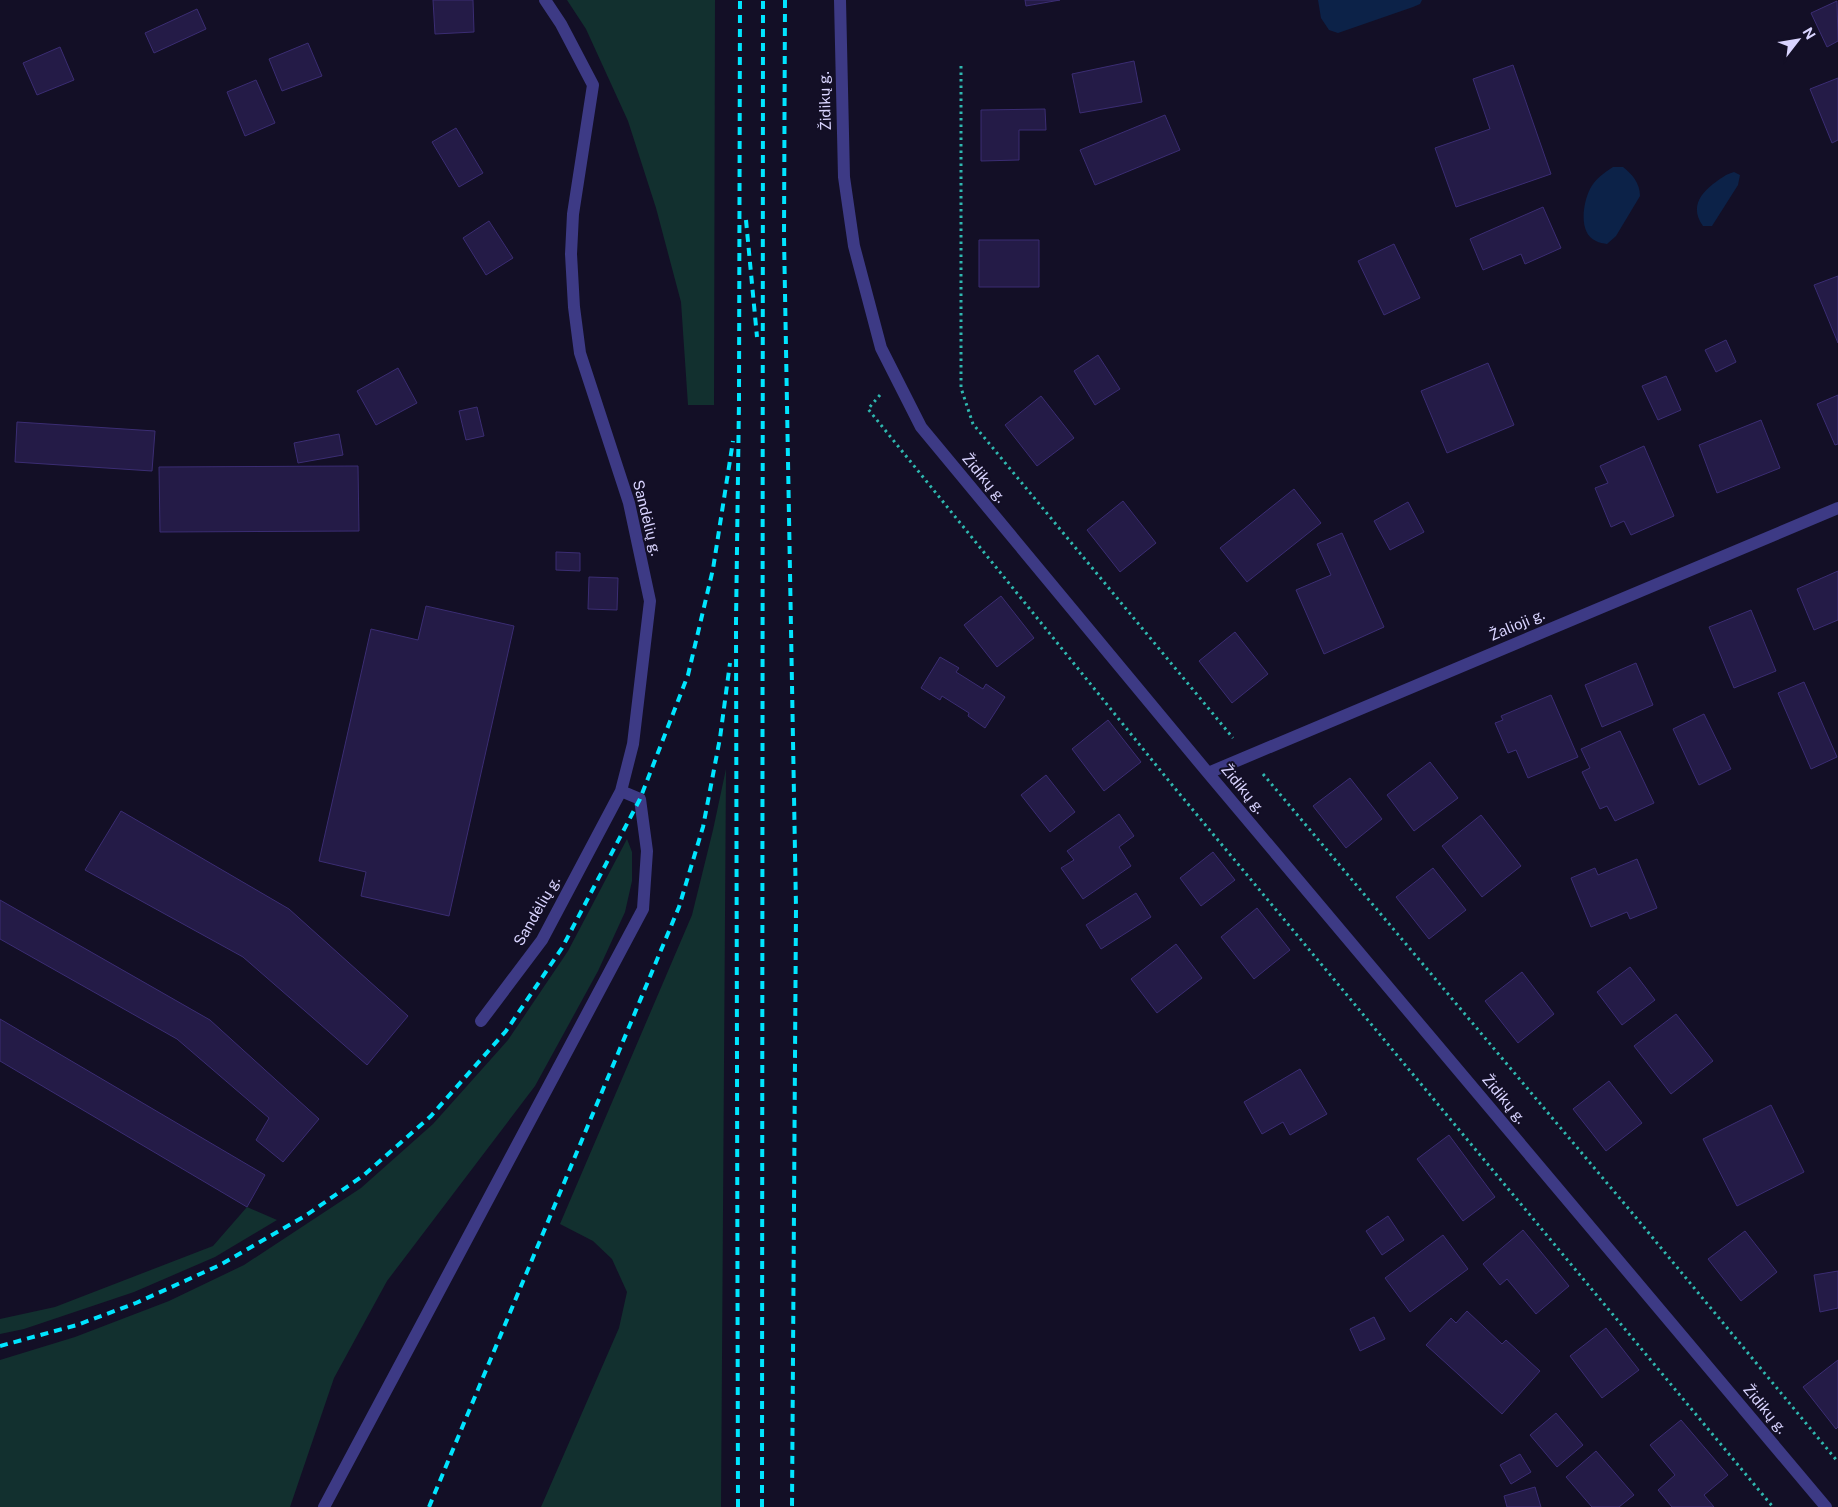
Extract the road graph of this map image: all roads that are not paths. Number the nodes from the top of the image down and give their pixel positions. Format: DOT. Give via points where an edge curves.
graph roads {
  1 [pos="544,0"];
  2 [pos="840,0"];
  3 [pos="1838,508"];
  4 [pos="1208,773"];
  5 [pos="621,791"];
  6 [pos="481,1021"];
  7 [pos="324,1507"];
  8 [pos="1826,1507"];
  1 -- 5 [label="street, Sandėlių g." via="561,24 593,85 572,214 574,307 580,353 629,504 650,601 633,744"];
  2 -- 4 [label="street, Židikų g." via="844,177 854,246 881,348 921,427"];
  3 -- 4 [label="street, Žalioji g."];
  4 -- 8 [label="street, Židikų g."];
  5 -- 6 [label="street, Sandėlių g." via="542,940"];
  5 -- 7 [label="street" via="640,799 647,851 643,909"];
}
